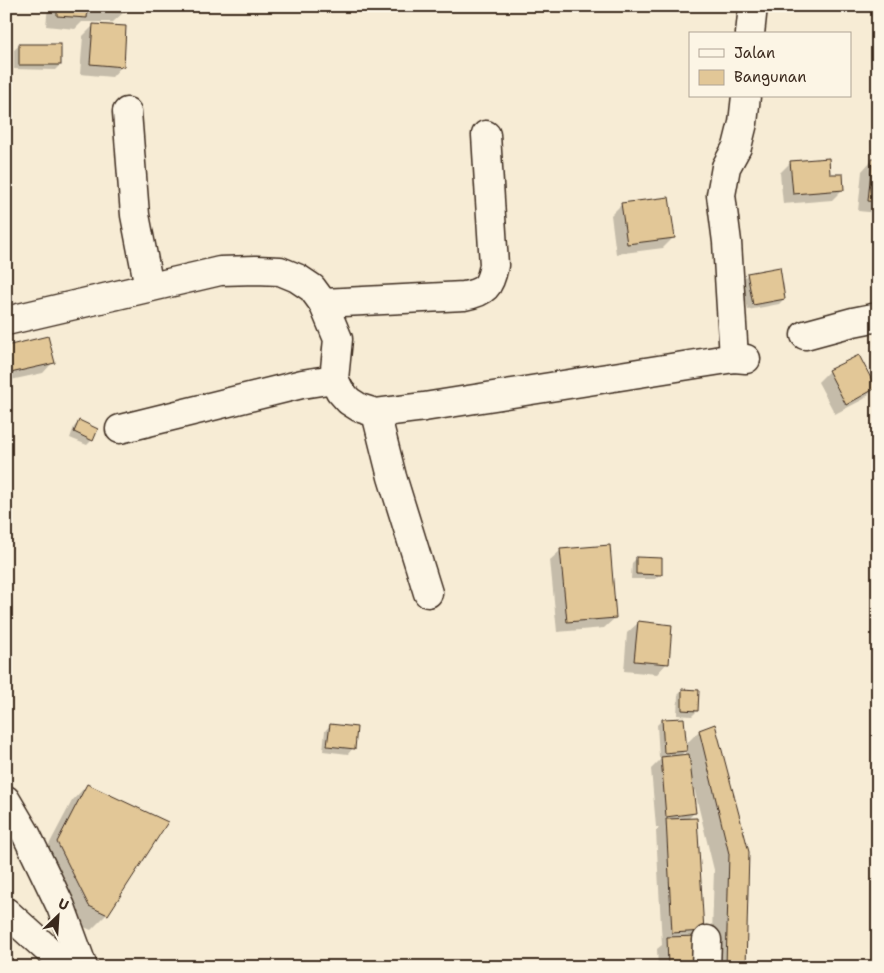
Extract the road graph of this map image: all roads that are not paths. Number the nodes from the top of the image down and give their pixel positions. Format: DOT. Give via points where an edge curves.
graph roads {
  1 [pos="753,6"];
  2 [pos="750,32"];
  3 [pos="746,98"];
  4 [pos="126,112"];
  5 [pos="486,135"];
  6 [pos="149,287"];
  7 [pos="323,303"];
  8 [pos="878,317"];
  9 [pos="6,322"];
  10 [pos="805,335"];
  11 [pos="334,378"];
  12 [pos="376,413"];
  13 [pos="120,429"];
  14 [pos="428,592"];
  15 [pos="6,800"];
  16 [pos="6,912"];
  17 [pos="67,967"];
  18 [pos="82,967"];
  1 -- 2 [label="street"];
  3 -- 12 [label="street" via="744,122 737,147 726,167 721,196 740,359"];
  4 -- 6 [label="street" via="135,216"];
  5 -- 7 [label="street" via="494,265 487,286 478,293 464,296"];
  6 -- 7 [label="street" via="220,271 280,271 312,288"];
  6 -- 9 [label="street"];
  7 -- 11 [label="street" via="338,339"];
  8 -- 10 [label="street"];
  11 -- 12 [label="street" via="349,401"];
  11 -- 13 [label="street"];
  12 -- 14 [label="street"];
  15 -- 18 [label="street" via="61,907"];
  16 -- 17 [label="street"];
}
